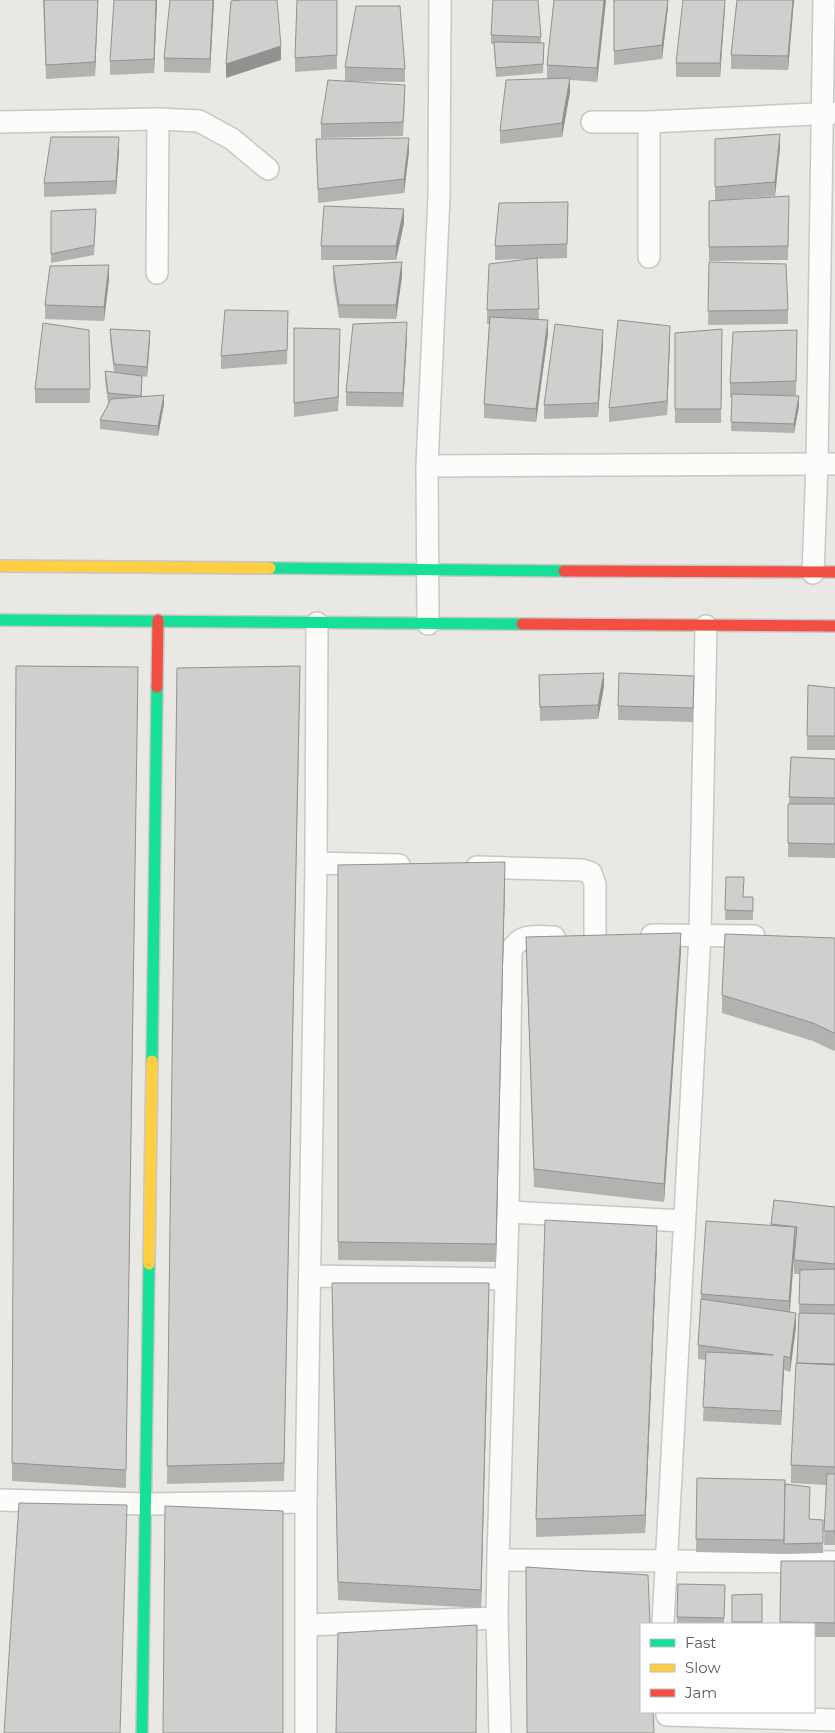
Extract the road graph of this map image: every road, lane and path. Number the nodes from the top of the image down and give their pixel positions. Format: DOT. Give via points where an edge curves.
graph roads {
  1 [pos="440,0"];
  2 [pos="824,0"];
  3 [pos="829,113"];
  4 [pos="158,119"];
  5 [pos="0,122"];
  6 [pos="592,122"];
  7 [pos="649,122"];
  8 [pos="268,169"];
  9 [pos="649,257"];
  10 [pos="157,274"];
  11 [pos="826,464"];
  12 [pos="426,466"];
  13 [pos="0,566"];
  14 [pos="428,570"];
  15 [pos="835,572"];
  16 [pos="814,573"];
  17 [pos="0,620"];
  18 [pos="158,620"];
  19 [pos="316,623"];
  20 [pos="428,624"];
  21 [pos="706,626"];
  22 [pos="835,626"];
  23 [pos="316,863"];
  24 [pos="415,865"];
  25 [pos="454,866"];
  26 [pos="614,935"];
  27 [pos="700,935"];
  28 [pos="777,937"];
  29 [pos="508,1212"];
  30 [pos="684,1221"];
  31 [pos="310,1276"];
  32 [pos="506,1279"];
  33 [pos="0,1500"];
  34 [pos="306,1502"];
  35 [pos="146,1504"];
  36 [pos="498,1560"];
  37 [pos="666,1562"];
  38 [pos="835,1562"];
  39 [pos="497,1618"];
  40 [pos="663,1623"];
  41 [pos="306,1625"];
  42 [pos="668,1720"];
  43 [pos="835,1720"];
  44 [pos="142,1733"];
  45 [pos="306,1733"];
  46 [pos="500,1733"];
  1 -- 12 [label="street" via="439,196"];
  2 -- 3 [label="street"];
  3 -- 7 [label="street"];
  3 -- 11 [label="street"];
  4 -- 5 [label="street"];
  4 -- 8 [label="street" via="199,121 232,140"];
  4 -- 10 [label="street"];
  6 -- 7 [label="street"];
  7 -- 9 [label="street"];
  11 -- 12 [label="street"];
  11 -- 16 [label="street"];
  12 -- 14 [label="street"];
  13 -- 14 [label="main road"];
  14 -- 16 [label="main road"];
  14 -- 20 [label="street"];
  15 -- 16 [label="main road"];
  17 -- 18 [label="main road"];
  18 -- 19 [label="main road"];
  18 -- 35 [label="main road"];
  19 -- 20 [label="main road"];
  19 -- 23 [label="street"];
  20 -- 21 [label="main road"];
  21 -- 22 [label="main road"];
  21 -- 27 [label="street"];
  23 -- 24 [label="street"];
  23 -- 31 [label="street"];
  25 -- 26 [label="street" via="582,870 591,874"];
  26 -- 27 [label="street"];
  26 -- 29 [label="street" via="522,938 512,951"];
  27 -- 28 [label="street"];
  27 -- 30 [label="street"];
  29 -- 30 [label="street"];
  29 -- 32 [label="street"];
  30 -- 37 [label="street"];
  31 -- 32 [label="street"];
  31 -- 34 [label="street"];
  32 -- 36 [label="street"];
  33 -- 35 [label="street"];
  34 -- 35 [label="street"];
  34 -- 41 [label="street"];
  35 -- 44 [label="main road"];
  36 -- 37 [label="street"];
  36 -- 39 [label="street"];
  37 -- 38 [label="street"];
  37 -- 40 [label="street"];
  39 -- 41 [label="street"];
  39 -- 46 [label="street"];
  41 -- 45 [label="street"];
  42 -- 43 [label="street"];
}
